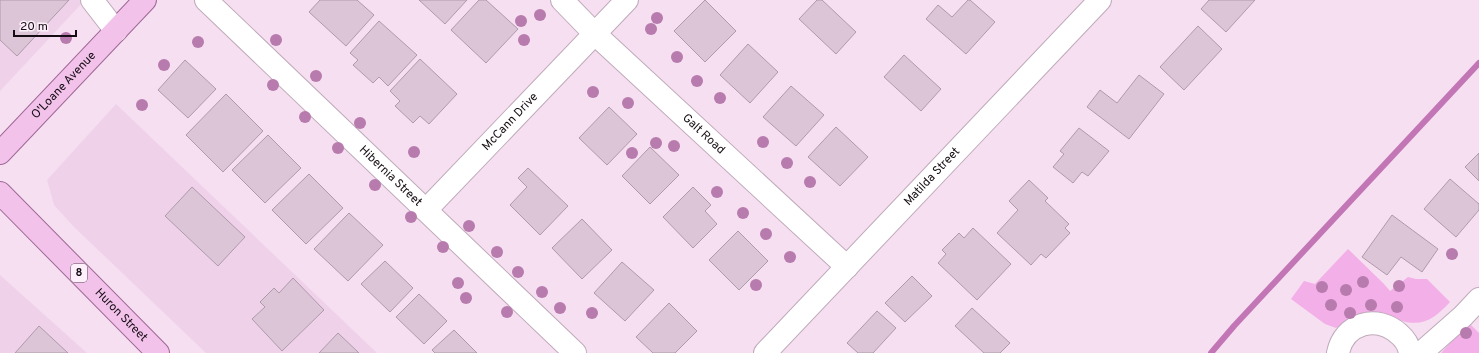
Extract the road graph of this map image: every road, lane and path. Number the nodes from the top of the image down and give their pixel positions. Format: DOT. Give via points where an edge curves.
graph roads {
  1 [pos="92,0"];
  2 [pos="145,0"];
  3 [pos="206,0"];
  4 [pos="562,0"];
  5 [pos="627,0"];
  6 [pos="1100,0"];
  7 [pos="116,31"];
  8 [pos="595,34"];
  9 [pos="0,153"];
  10 [pos="0,193"];
  11 [pos="426,210"];
  12 [pos="847,267"];
  13 [pos="1479,300"];
  14 [pos="158,353"];
  15 [pos="575,353"];
  16 [pos="765,353"];
  17 [pos="1338,353"];
  18 [pos="1410,353"];
  19 [pos="1421,353"];
  1 -- 7 [label="street"];
  2 -- 7 [label="main road, O'Loane Avenue"];
  3 -- 11 [label="street, Hibernia Street"];
  4 -- 8 [label="street, Galt Road"];
  5 -- 8 [label="street, McCann Drive"];
  6 -- 12 [label="street, Matilda Street"];
  7 -- 9 [label="main road, O'Loane Avenue"];
  8 -- 11 [label="street, McCann Drive"];
  8 -- 12 [label="street, Galt Road"];
  10 -- 14 [label="main road, Huron Street / 8"];
  11 -- 15 [label="street, Hibernia Street"];
  12 -- 16 [label="street, Matilda Street"];
  13 -- 19 [label="street"];
  17 -- 18 [label="street" via="1343,339 1352,330 1367,323 1380,323 1392,328 1404,338"];
}
